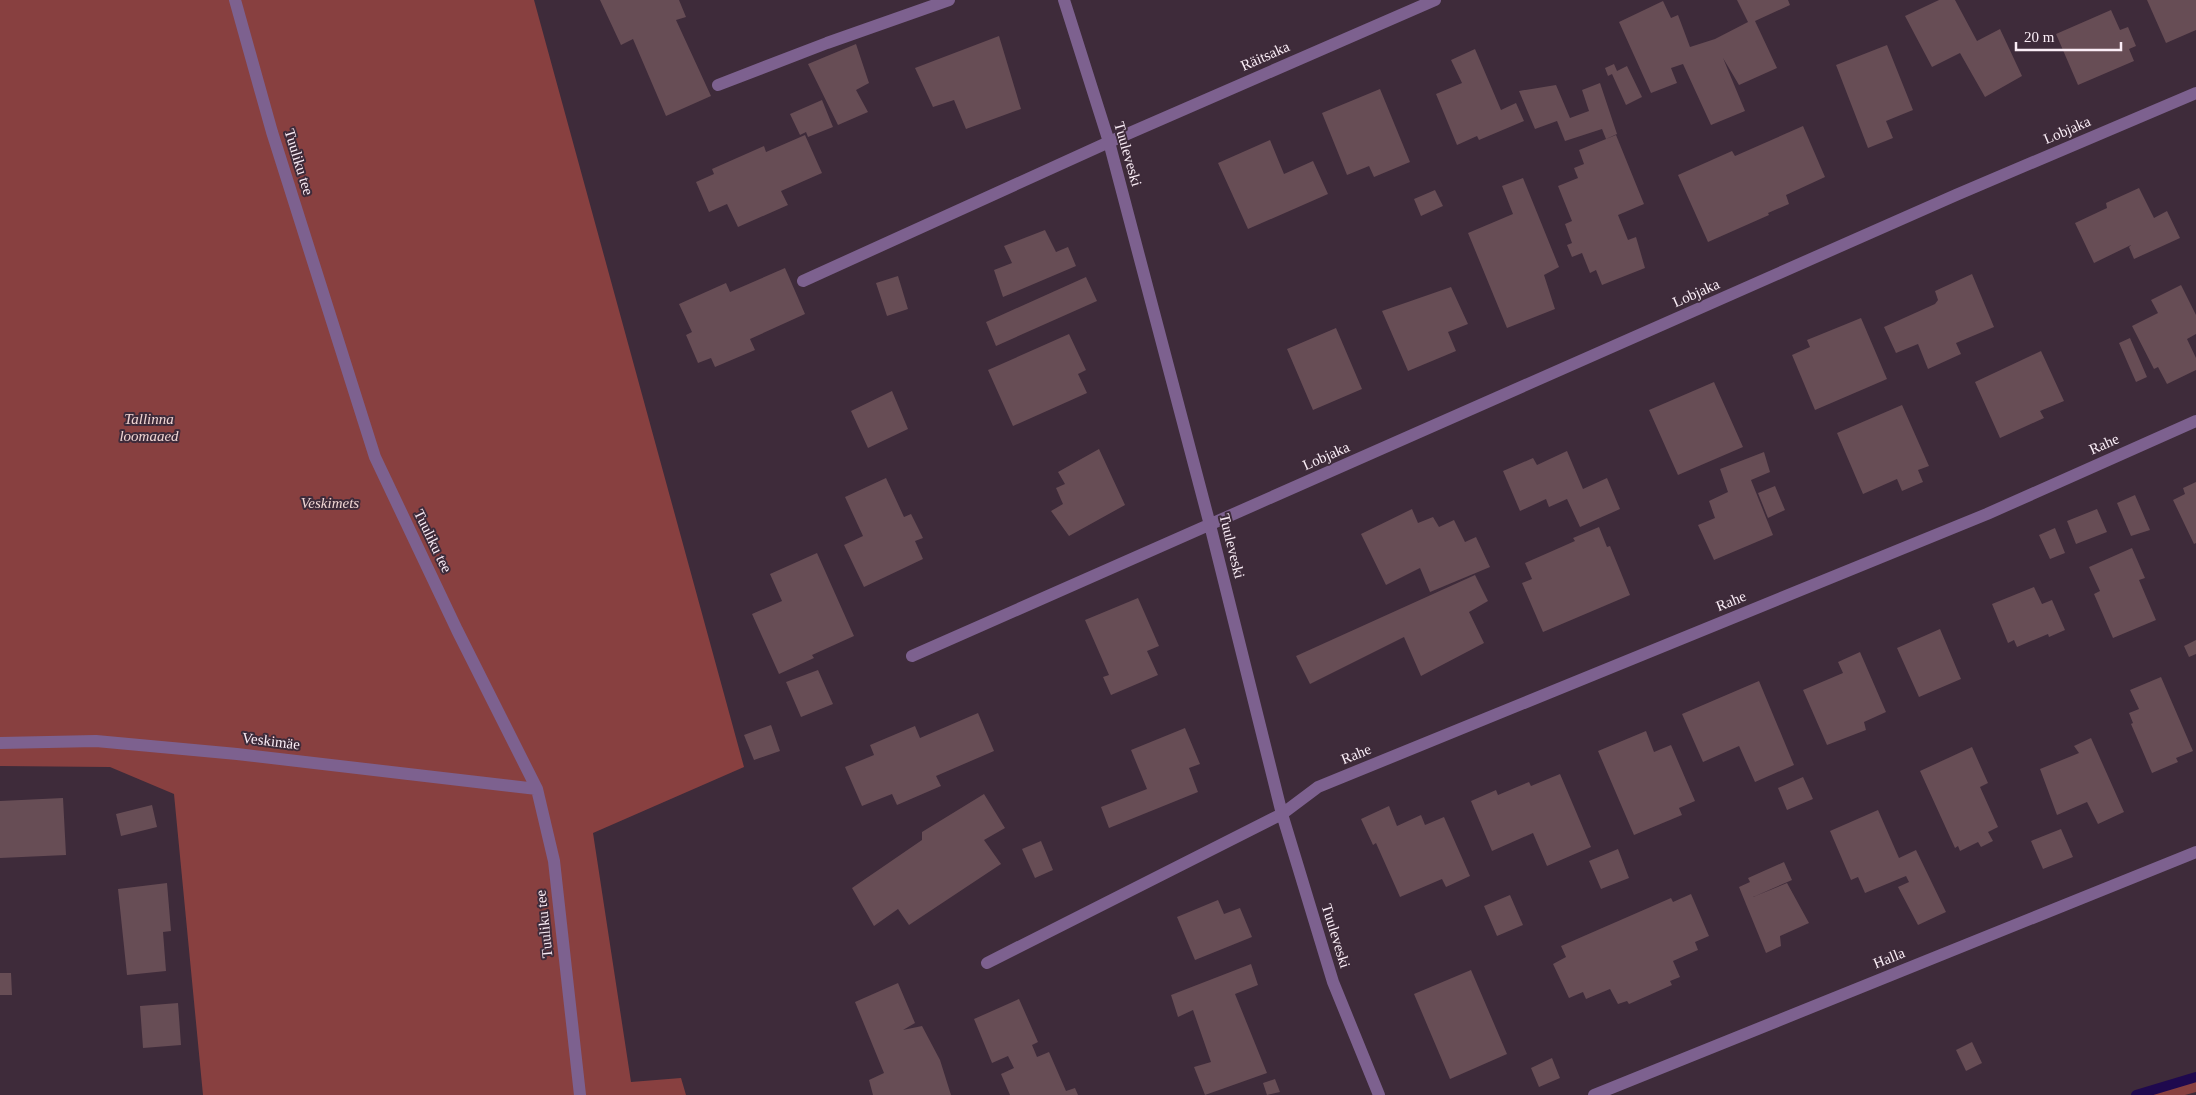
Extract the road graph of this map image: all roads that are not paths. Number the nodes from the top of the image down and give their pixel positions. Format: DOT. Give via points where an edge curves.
graph roads {
  1 [pos="235,0"];
  2 [pos="949,0"];
  3 [pos="1064,0"];
  4 [pos="1435,0"];
  5 [pos="718,85"];
  6 [pos="2196,93"];
  7 [pos="1109,142"];
  8 [pos="803,281"];
  9 [pos="2196,421"];
  10 [pos="1210,525"];
  11 [pos="912,656"];
  12 [pos="0,743"];
  13 [pos="537,789"];
  14 [pos="1282,814"];
  15 [pos="2196,852"];
  16 [pos="988,963"];
  17 [pos="580,1095"];
  18 [pos="1379,1095"];
  19 [pos="1594,1095"];
  1 -- 13 [label="street, Tuuliku tee" via="272,132 375,457"];
  2 -- 5 [label="street"];
  3 -- 7 [label="street, Tuuleveski"];
  4 -- 7 [label="street, Räitsaka"];
  6 -- 10 [label="street, Lobjaka"];
  7 -- 8 [label="street, Räitsaka"];
  7 -- 10 [label="street, Tuuleveski"];
  9 -- 14 [label="street, Rahe" via="1987,514 1318,787"];
  10 -- 11 [label="street, Lobjaka"];
  10 -- 14 [label="street, Tuuleveski"];
  12 -- 13 [label="street, Veskimäe" via="105,742"];
  13 -- 17 [label="street, Tuuliku tee" via="554,861"];
  14 -- 16 [label="street, Rahe"];
  14 -- 18 [label="street, Tuuleveski" via="1333,982"];
  15 -- 19 [label="street, Halla"];
}
